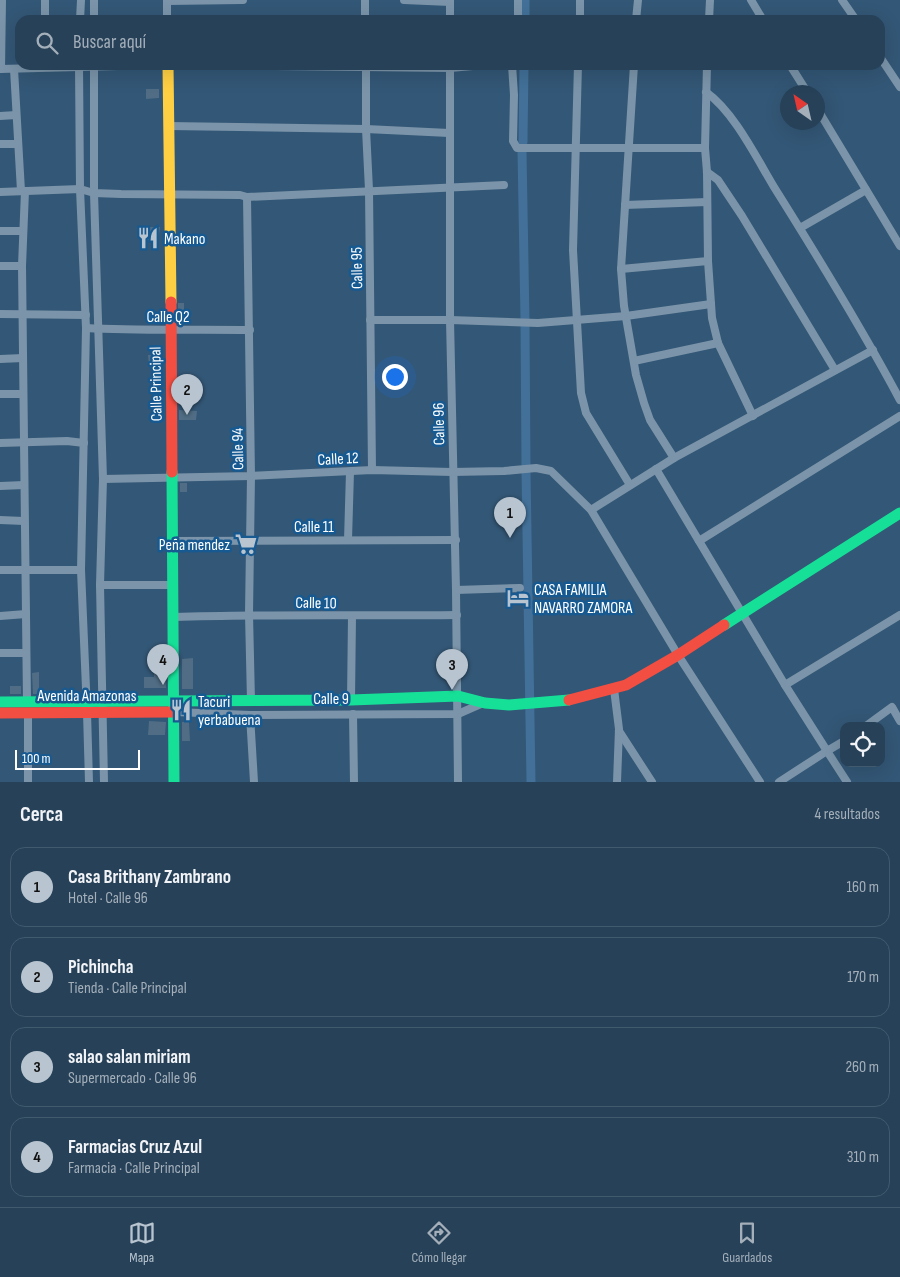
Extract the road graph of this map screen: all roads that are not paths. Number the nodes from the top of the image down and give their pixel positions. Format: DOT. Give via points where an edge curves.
graph roads {
  1 [pos="2,0"];
  2 [pos="45,0"];
  3 [pos="81,0"];
  4 [pos="94,0"];
  5 [pos="243,0"];
  6 [pos="365,0"];
  7 [pos="404,0"];
  8 [pos="518,0"];
  9 [pos="580,0"];
  10 [pos="638,0"];
  11 [pos="710,0"];
  12 [pos="751,0"];
  13 [pos="842,0"];
  14 [pos="167,1"];
  15 [pos="450,1"];
  16 [pos="46,15"];
  17 [pos="80,15"];
  18 [pos="94,15"];
  19 [pos="167,15"];
  20 [pos="365,15"];
  21 [pos="450,15"];
  22 [pos="518,15"];
  23 [pos="580,15"];
  24 [pos="636,15"];
  25 [pos="709,15"];
  26 [pos="760,15"];
  27 [pos="852,15"];
  28 [pos="1,23"];
  29 [pos="885,64"];
  30 [pos="0,69"];
  31 [pos="14,69"];
  32 [pos="79,70"];
  33 [pos="94,70"];
  34 [pos="168,70"];
  35 [pos="366,70"];
  36 [pos="450,70"];
  37 [pos="512,70"];
  38 [pos="578,70"];
  39 [pos="634,70"];
  40 [pos="707,70"];
  41 [pos="793,70"];
  42 [pos="803,85"];
  43 [pos="900,87"];
  44 [pos="706,92"];
  45 [pos="16,115"];
  46 [pos="0,116"];
  47 [pos="825,122"];
  48 [pos="168,126"];
  49 [pos="366,129"];
  50 [pos="450,133"];
  51 [pos="0,144"];
  52 [pos="18,144"];
  53 [pos="575,148"];
  54 [pos="629,148"];
  55 [pos="705,148"];
  56 [pos="707,172"];
  57 [pos="504,185"];
  58 [pos="80,189"];
  59 [pos="450,189"];
  60 [pos="369,190"];
  61 [pos="866,190"];
  62 [pos="23,191"];
  63 [pos="0,192"];
  64 [pos="94,192"];
  65 [pos="169,195"];
  66 [pos="248,197"];
  67 [pos="707,202"];
  68 [pos="625,205"];
  69 [pos="800,228"];
  70 [pos="0,231"];
  71 [pos="23,231"];
  72 [pos="900,246"];
  73 [pos="708,261"];
  74 [pos="0,266"];
  75 [pos="22,266"];
  76 [pos="621,269"];
  77 [pos="711,304"];
  78 [pos="0,314"];
  79 [pos="24,314"];
  80 [pos="86,316"];
  81 [pos="626,316"];
  82 [pos="577,318"];
  83 [pos="370,320"];
  84 [pos="450,320"];
  85 [pos="86,328"];
  86 [pos="98,329"];
  87 [pos="171,329"];
  88 [pos="250,330"];
  89 [pos="718,343"];
  90 [pos="873,350"];
  91 [pos="23,358"];
  92 [pos="0,359"];
  93 [pos="634,361"];
  94 [pos="835,370"];
  95 [pos="0,394"];
  96 [pos="24,394"];
  97 [pos="900,400"];
  98 [pos="753,416"];
  99 [pos="900,416"];
  100 [pos="0,443"];
  101 [pos="23,443"];
  102 [pos="84,443"];
  103 [pos="674,458"];
  104 [pos="656,469"];
  105 [pos="372,470"];
  106 [pos="350,472"];
  107 [pos="452,472"];
  108 [pos="251,476"];
  109 [pos="172,478"];
  110 [pos="103,479"];
  111 [pos="24,485"];
  112 [pos="630,485"];
  113 [pos="0,486"];
  114 [pos="591,510"];
  115 [pos="900,513"];
  116 [pos="0,520"];
  117 [pos="24,521"];
  118 [pos="250,540"];
  119 [pos="348,540"];
  120 [pos="456,540"];
  121 [pos="173,541"];
  122 [pos="699,541"];
  123 [pos="0,570"];
  124 [pos="25,570"];
  125 [pos="81,570"];
  126 [pos="100,585"];
  127 [pos="174,586"];
  128 [pos="520,588"];
  129 [pos="456,590"];
  130 [pos="742,612"];
  131 [pos="26,614"];
  132 [pos="248,614"];
  133 [pos="457,615"];
  134 [pos="900,615"];
  135 [pos="0,616"];
  136 [pos="174,616"];
  137 [pos="352,616"];
  138 [pos="0,652"];
  139 [pos="26,653"];
  140 [pos="678,655"];
  141 [pos="785,685"];
  142 [pos="614,690"];
  143 [pos="458,696"];
  144 [pos="251,700"];
  145 [pos="351,700"];
  146 [pos="0,702"];
  147 [pos="900,702"];
  148 [pos="485,703"];
  149 [pos="28,707"];
  150 [pos="102,707"];
  151 [pos="175,707"];
  152 [pos="892,707"];
  153 [pos="87,708"];
  154 [pos="0,712"];
  155 [pos="353,714"];
  156 [pos="458,714"];
  157 [pos="250,715"];
  158 [pos="900,721"];
  159 [pos="871,722"];
  160 [pos="619,731"];
  161 [pos="840,743"];
  162 [pos="827,751"];
  163 [pos="28,782"];
  164 [pos="89,782"];
  165 [pos="104,782"];
  166 [pos="174,782"];
  167 [pos="254,782"];
  168 [pos="354,782"];
  169 [pos="458,782"];
  170 [pos="617,782"];
  171 [pos="652,782"];
  172 [pos="760,782"];
  173 [pos="779,782"];
  174 [pos="847,782"];
  1 -- 28 [label="street"];
  2 -- 16 [label="street"];
  3 -- 17 [label="street"];
  4 -- 18 [label="street"];
  5 -- 14 [label="street"];
  6 -- 20 [label="street"];
  7 -- 15 [label="street"];
  8 -- 22 [label="street"];
  9 -- 23 [label="street"];
  10 -- 24 [label="street"];
  11 -- 25 [label="street"];
  12 -- 26 [label="street"];
  13 -- 27 [label="street"];
  14 -- 19 [label="street"];
  15 -- 21 [label="street"];
  28 -- 30 [label="street"];
  29 -- 43 [label="street"];
  30 -- 31 [label="street"];
  31 -- 45 [label="street"];
  32 -- 58 [label="street"];
  33 -- 64 [label="street"];
  34 -- 48 [label="street, Calle Principal"];
  35 -- 49 [label="street, Calle 95"];
  36 -- 50 [label="street, Calle 96"];
  37 -- 53 [label="street" via="514,145 517,148"];
  38 -- 53 [label="street"];
  39 -- 54 [label="street"];
  40 -- 44 [label="street"];
  41 -- 42 [label="street"];
  44 -- 55 [label="street"];
  44 -- 69 [label="street" via="718,100 742,134"];
  45 -- 46 [label="street"];
  45 -- 52 [label="street"];
  47 -- 61 [label="street"];
  48 -- 49 [label="street"];
  48 -- 65 [label="street, Calle Principal"];
  49 -- 50 [label="street"];
  49 -- 60 [label="street, Calle 95"];
  50 -- 59 [label="street, Calle 96"];
  51 -- 52 [label="street"];
  52 -- 62 [label="street"];
  53 -- 54 [label="street"];
  53 -- 82 [label="street" via="573,250"];
  54 -- 55 [label="street"];
  54 -- 68 [label="street"];
  55 -- 56 [label="street"];
  56 -- 67 [label="street"];
  56 -- 94 [label="street" via="718,180 742,216"];
  57 -- 59 [label="street"];
  58 -- 62 [label="street"];
  58 -- 64 [label="street"];
  58 -- 80 [label="street"];
  59 -- 60 [label="street"];
  59 -- 84 [label="street, Calle 96"];
  60 -- 66 [label="street"];
  60 -- 83 [label="street, Calle 95"];
  61 -- 69 [label="street"];
  61 -- 72 [label="street"];
  62 -- 63 [label="street"];
  62 -- 71 [label="street"];
  64 -- 65 [label="street"];
  64 -- 86 [label="street"];
  65 -- 66 [label="street" via="240,194"];
  65 -- 87 [label="street, Calle Principal"];
  66 -- 88 [label="street, Calle 94"];
  67 -- 68 [label="street"];
  67 -- 73 [label="street"];
  68 -- 76 [label="street"];
  69 -- 90 [label="street"];
  70 -- 71 [label="street"];
  71 -- 75 [label="street"];
  73 -- 76 [label="street"];
  73 -- 77 [label="street"];
  74 -- 75 [label="street"];
  75 -- 79 [label="street"];
  76 -- 81 [label="street"];
  77 -- 81 [label="street"];
  77 -- 89 [label="street"];
  78 -- 79 [label="street"];
  79 -- 80 [label="street"];
  79 -- 91 [label="street"];
  80 -- 85 [label="street"];
  81 -- 82 [label="street"];
  81 -- 93 [label="street"];
  82 -- 84 [label="street" via="538,322"];
  82 -- 112 [label="street" via="581,393 586,414"];
  83 -- 84 [label="street"];
  83 -- 105 [label="street, Calle 95"];
  84 -- 107 [label="street, Calle 96"];
  85 -- 86 [label="street, Calle Q2"];
  85 -- 102 [label="street"];
  86 -- 87 [label="street, Calle Q2"];
  86 -- 110 [label="street"];
  87 -- 88 [label="street, Calle Q2"];
  87 -- 109 [label="street, Calle Principal"];
  88 -- 108 [label="street, Calle 94"];
  89 -- 93 [label="street"];
  89 -- 98 [label="street"];
  90 -- 94 [label="street"];
  90 -- 97 [label="street"];
  91 -- 92 [label="street"];
  91 -- 96 [label="street"];
  93 -- 103 [label="street" via="650,420"];
  94 -- 98 [label="street"];
  95 -- 96 [label="street"];
  96 -- 101 [label="street"];
  98 -- 103 [label="street"];
  99 -- 122 [label="street"];
  100 -- 101 [label="street"];
  101 -- 102 [label="street"];
  101 -- 111 [label="street"];
  102 -- 125 [label="street"];
  103 -- 104 [label="street"];
  104 -- 112 [label="street"];
  104 -- 122 [label="street"];
  105 -- 106 [label="street, Calle 12"];
  105 -- 107 [label="street, Calle 12"];
  106 -- 108 [label="street, Calle 12"];
  106 -- 119 [label="street"];
  107 -- 114 [label="street, Calle 12" via="536,468 551,471"];
  107 -- 120 [label="street, Calle 96"];
  108 -- 109 [label="street, Calle 12"];
  108 -- 118 [label="street, Calle 94"];
  109 -- 110 [label="street, Calle 12"];
  109 -- 121 [label="street, Calle Principal"];
  110 -- 126 [label="street"];
  111 -- 113 [label="street"];
  111 -- 117 [label="street"];
  112 -- 114 [label="street"];
  114 -- 140 [label="street, Calle 12"];
  115 -- 130 [label="street, Calle 9"];
  116 -- 117 [label="street"];
  117 -- 124 [label="street"];
  118 -- 119 [label="street, Calle 11"];
  118 -- 121 [label="street, Calle 11"];
  118 -- 132 [label="street, Calle 94"];
  119 -- 120 [label="street, Calle 11"];
  120 -- 129 [label="street, Calle 96"];
  121 -- 127 [label="street, Calle Principal"];
  122 -- 130 [label="street"];
  123 -- 124 [label="street"];
  124 -- 125 [label="street"];
  124 -- 131 [label="street"];
  125 -- 153 [label="street"];
  126 -- 127 [label="street"];
  126 -- 150 [label="street"];
  127 -- 136 [label="street, Calle Principal"];
  128 -- 129 [label="street"];
  129 -- 133 [label="street, Calle 96"];
  130 -- 140 [label="street, Calle 9"];
  130 -- 141 [label="street"];
  131 -- 135 [label="street"];
  131 -- 139 [label="street"];
  132 -- 136 [label="street, Calle 10"];
  132 -- 137 [label="street, Calle 10"];
  132 -- 144 [label="street, Calle 94"];
  133 -- 137 [label="street, Calle 10"];
  133 -- 143 [label="street, Calle 96"];
  134 -- 141 [label="street"];
  136 -- 151 [label="street, Calle Principal"];
  137 -- 145 [label="street"];
  138 -- 139 [label="street"];
  139 -- 149 [label="street"];
  140 -- 142 [label="street, Calle 9"];
  140 -- 172 [label="street, Calle 12"];
  141 -- 162 [label="street"];
  142 -- 148 [label="street, Calle 9" via="546,703"];
  142 -- 160 [label="street"];
  143 -- 145 [label="street, Calle 9"];
  143 -- 148 [label="street, Calle 9"];
  143 -- 156 [label="street, Calle 96"];
  144 -- 145 [label="street, Calle 9"];
  144 -- 151 [label="street, Calle 9"];
  146 -- 149 [label="street, Avenida Amazonas"];
  147 -- 152 [label="street"];
  148 -- 156 [label="street, Calle 9"];
  149 -- 153 [label="street, Avenida Amazonas"];
  149 -- 154 [label="street, Avenida Amazonas"];
  149 -- 163 [label="street"];
  150 -- 151 [label="street, Avenida Amazonas"];
  150 -- 153 [label="street, Avenida Amazonas"];
  150 -- 165 [label="street"];
  151 -- 157 [label="street, Calle 9"];
  151 -- 166 [label="street, Calle Principal"];
  152 -- 158 [label="street"];
  152 -- 159 [label="street"];
  153 -- 164 [label="street"];
  155 -- 156 [label="street, Calle 9"];
  155 -- 157 [label="street, Calle 9"];
  155 -- 168 [label="street"];
  156 -- 169 [label="street, Calle 96"];
  157 -- 167 [label="street"];
  160 -- 170 [label="street"];
  160 -- 171 [label="street"];
  161 -- 162 [label="street"];
  162 -- 173 [label="street"];
  162 -- 174 [label="street"];
}
